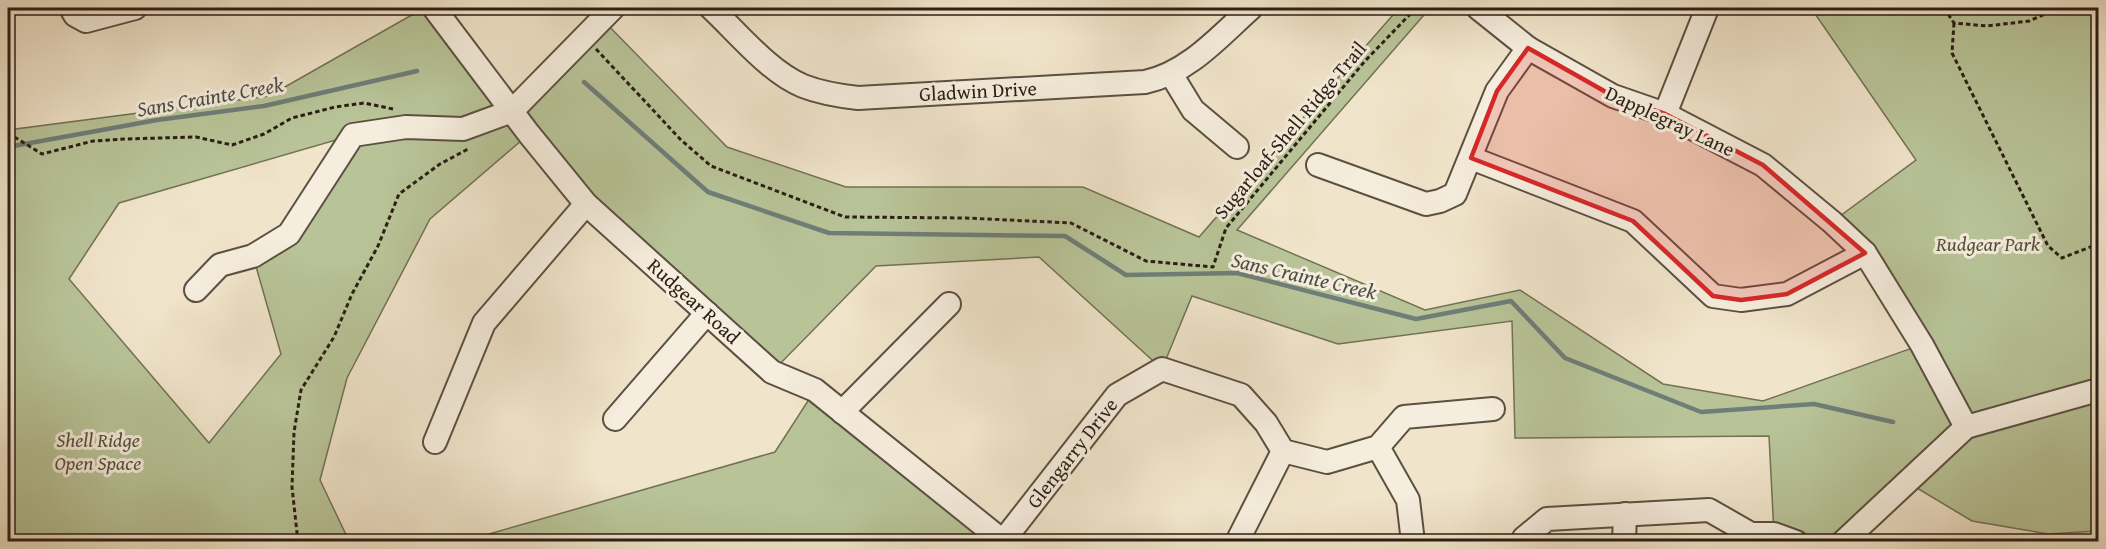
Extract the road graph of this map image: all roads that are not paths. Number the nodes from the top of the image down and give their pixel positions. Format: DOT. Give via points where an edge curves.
graph roads {
  1 [pos="71,8"];
  2 [pos="135,8"];
  3 [pos="434,8"];
  4 [pos="614,8"];
  5 [pos="711,8"];
  6 [pos="1251,8"];
  7 [pos="1478,8"];
  8 [pos="1706,11"];
  9 [pos="1527,48"];
  10 [pos="1171,74"];
  11 [pos="512,111"];
  12 [pos="1665,114"];
  13 [pos="1237,147"];
  14 [pos="1471,158"];
  15 [pos="1318,165"];
  16 [pos="586,204"];
  17 [pos="1865,253"];
  18 [pos="196,290"];
  19 [pos="949,304"];
  20 [pos="707,313"];
  21 [pos="2098,390"];
  22 [pos="1493,409"];
  23 [pos="842,412"];
  24 [pos="615,419"];
  25 [pos="1966,427"];
  26 [pos="435,442"];
  27 [pos="1378,447"];
  28 [pos="1283,451"];
  29 [pos="1625,514"];
  30 [pos="1524,538"];
  31 [pos="1752,538"];
  32 [pos="1003,541"];
  33 [pos="1237,542"];
  34 [pos="1413,542"];
  35 [pos="1624,542"];
  36 [pos="1796,542"];
  37 [pos="1843,542"];
  1 -- 2 [label="street" via="86,21"];
  3 -- 11 [label="street, Rudgear Road"];
  4 -- 11 [label="street"];
  5 -- 10 [label="street, Gladwin Drive" via="788,78 837,96 1145,82"];
  6 -- 10 [label="street, Gladwin Drive" via="1204,51"];
  7 -- 9 [label="street, Dapplegray Lane"];
  8 -- 12 [label="street"];
  9 -- 12 [label="street, Dapplegray Lane" via="1613,96"];
  9 -- 14 [label="street" via="1497,91"];
  10 -- 13 [label="street" via="1193,110"];
  11 -- 16 [label="street, Rudgear Road"];
  11 -- 18 [label="street" via="463,129 406,127 353,135 289,234 253,256 220,266"];
  12 -- 17 [label="street, Dapplegray Lane" via="1763,165"];
  14 -- 15 [label="street" via="1455,194 1426,204"];
  14 -- 17 [label="street" via="1633,221 1713,296 1742,300 1787,294"];
  16 -- 20 [label="street, Rudgear Road"];
  16 -- 26 [label="street" via="484,323"];
  17 -- 25 [label="street, Dapplegray Lane" via="1922,345"];
  19 -- 23 [label="street"];
  20 -- 23 [label="street, Rudgear Road" via="772,372 815,390"];
  20 -- 24 [label="street"];
  21 -- 25 [label="street"];
  22 -- 27 [label="street" via="1404,417"];
  23 -- 32 [label="street, Rudgear Road"];
  25 -- 37 [label="street"];
  27 -- 28 [label="street" via="1327,462"];
  27 -- 34 [label="street" via="1408,500"];
  28 -- 32 [label="street, Glengarry Drive" via="1266,423 1241,395 1162,369 1117,395"];
  28 -- 33 [label="street"];
  29 -- 30 [label="street" via="1548,519"];
  29 -- 31 [label="street" via="1710,510"];
  29 -- 35 [label="street"];
  31 -- 36 [label="street" via="1774,534"];
}
